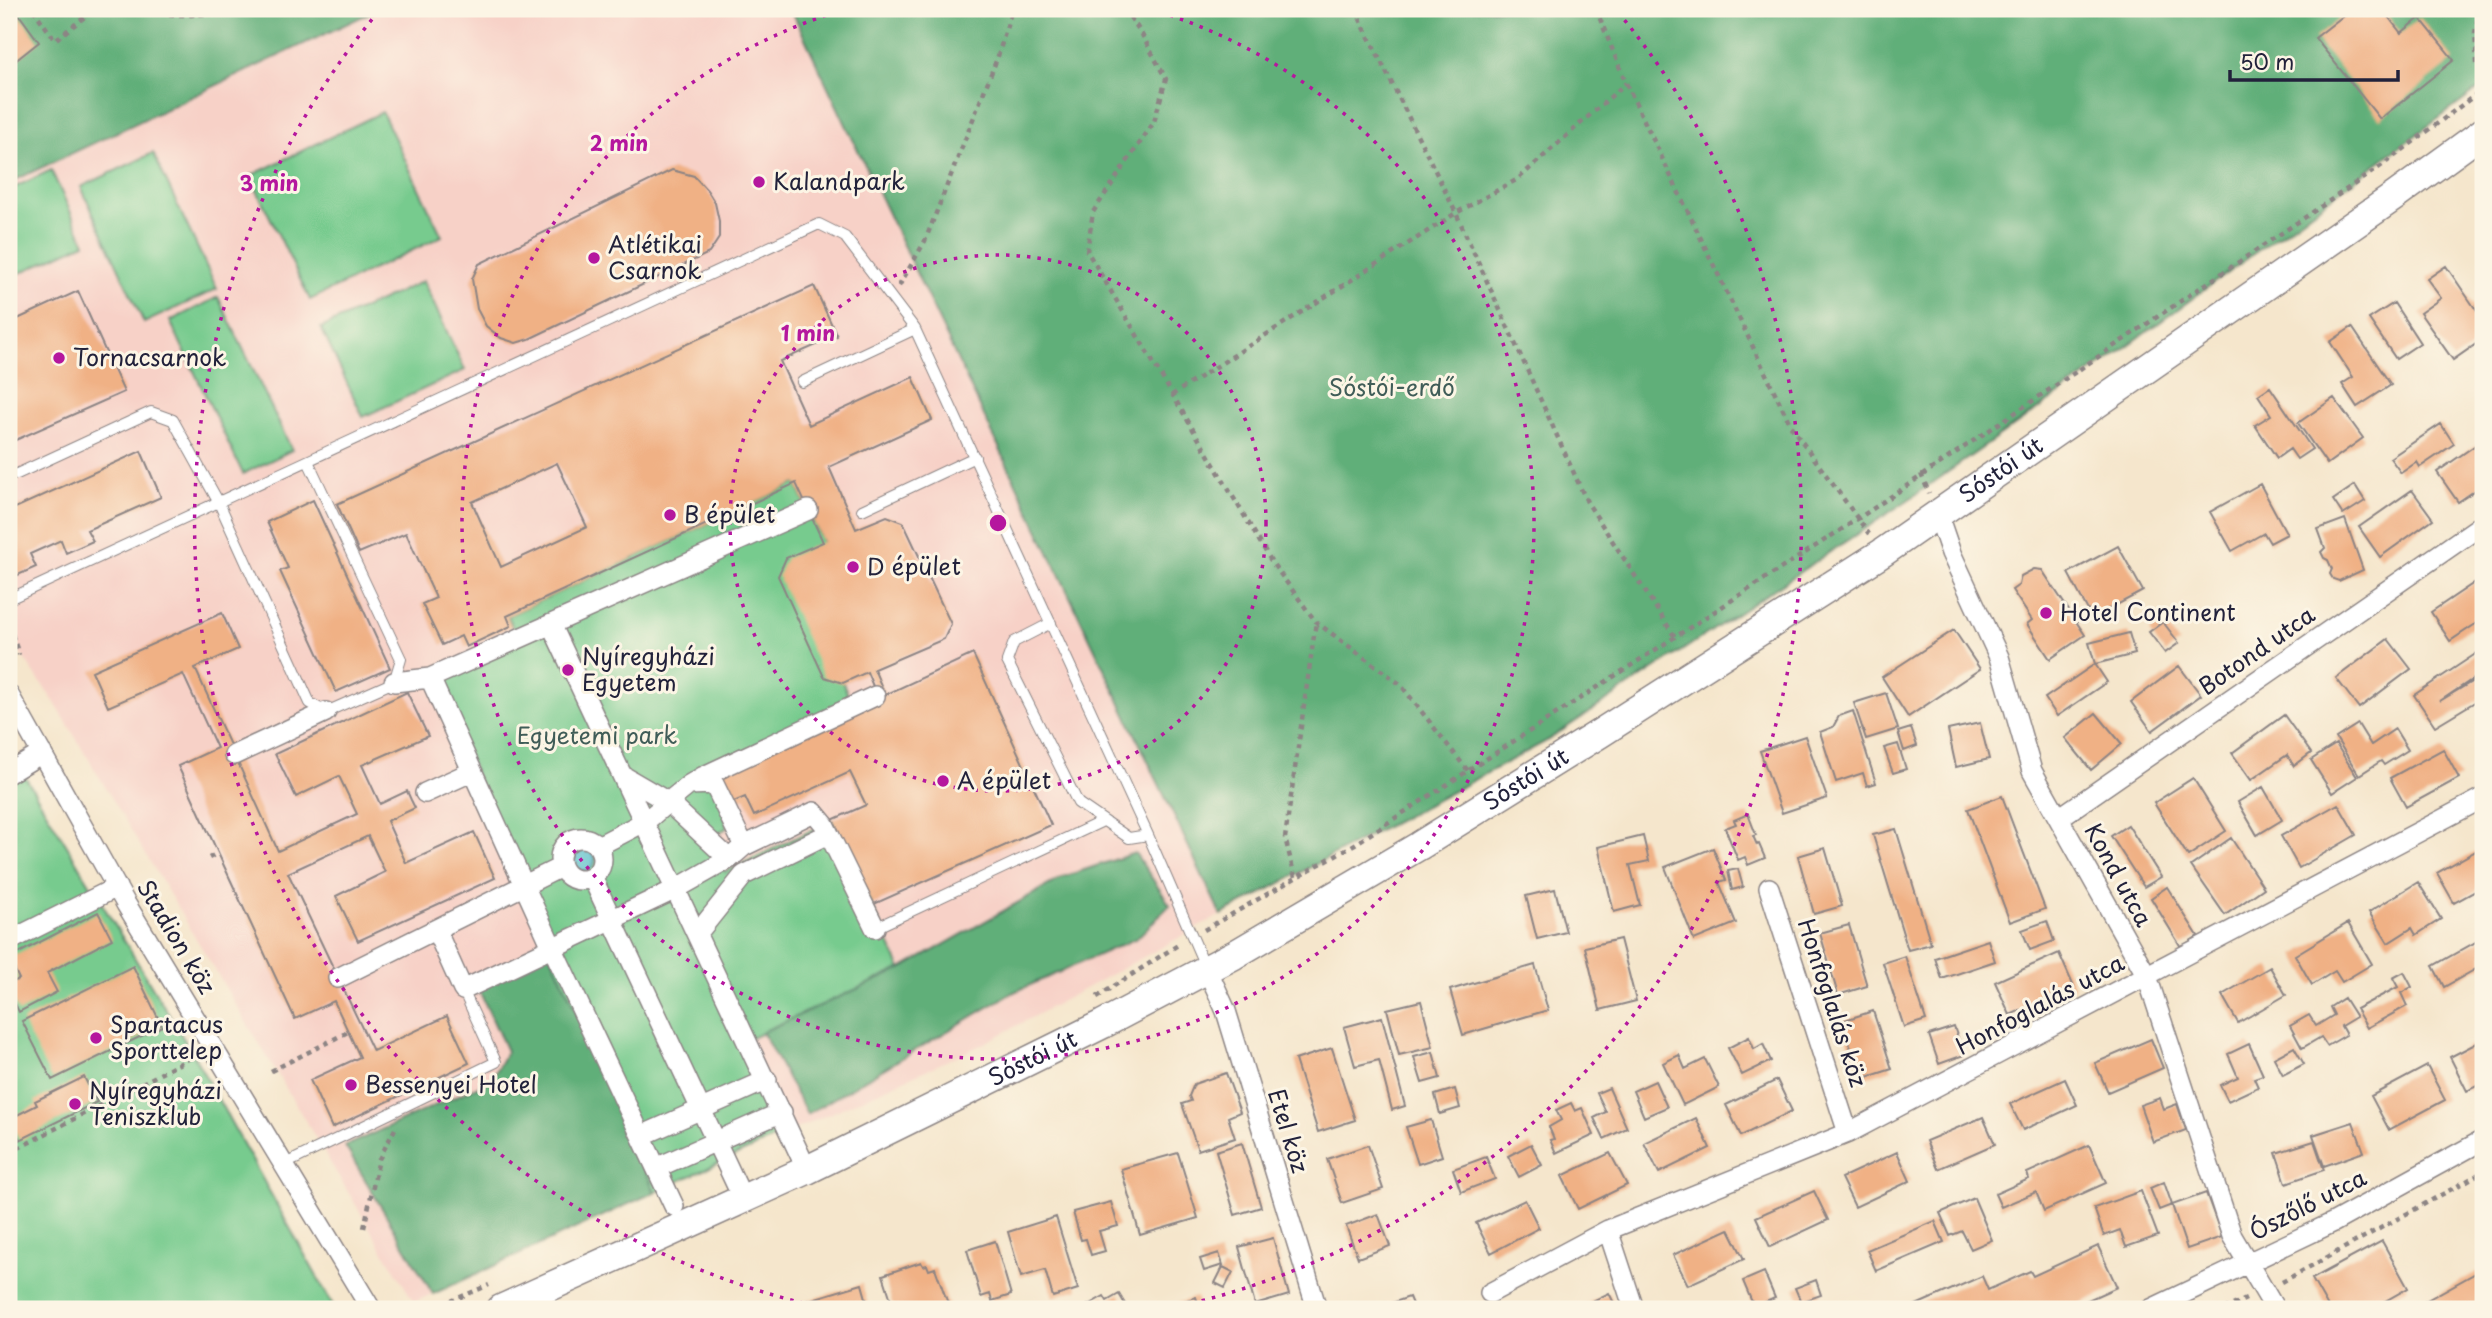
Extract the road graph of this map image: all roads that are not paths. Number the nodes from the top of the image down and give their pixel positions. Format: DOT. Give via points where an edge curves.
graph roads {
  1 [pos="2483,132"];
  2 [pos="915,329"];
  3 [pos="802,382"];
  4 [pos="975,457"];
  5 [pos="308,461"];
  6 [pos="17,474"];
  7 [pos="219,503"];
  8 [pos="808,510"];
  9 [pos="862,510"];
  10 [pos="1938,515"];
  11 [pos="2483,524"];
  12 [pos="9,599"];
  13 [pos="1051,623"];
  14 [pos="551,624"];
  15 [pos="430,678"];
  16 [pos="394,682"];
  17 [pos="9,695"];
  18 [pos="875,696"];
  19 [pos="326,712"];
  20 [pos="42,753"];
  21 [pos="234,755"];
  22 [pos="471,772"];
  23 [pos="9,773"];
  24 [pos="625,777"];
  25 [pos="689,785"];
  26 [pos="425,793"];
  27 [pos="2483,798"];
  28 [pos="668,802"];
  29 [pos="2059,818"];
  30 [pos="646,821"];
  31 [pos="1103,821"];
  32 [pos="828,834"];
  33 [pos="1148,835"];
  34 [pos="598,846"];
  35 [pos="736,852"];
  36 [pos="561,867"];
  37 [pos="747,873"];
  38 [pos="592,877"];
  39 [pos="117,887"];
  40 [pos="524,887"];
  41 [pos="1769,888"];
  42 [pos="676,889"];
  43 [pos="611,921"];
  44 [pos="875,928"];
  45 [pos="436,930"];
  46 [pos="697,934"];
  47 [pos="9,941"];
  48 [pos="552,947"];
  49 [pos="1207,970"];
  50 [pos="2147,976"];
  51 [pos="338,978"];
  52 [pos="463,990"];
  53 [pos="767,1080"];
  54 [pos="701,1109"];
  55 [pos="782,1112"];
  56 [pos="1848,1133"];
  57 [pos="641,1136"];
  58 [pos="2483,1140"];
  59 [pos="716,1142"];
  60 [pos="283,1165"];
  61 [pos="656,1168"];
  62 [pos="807,1170"];
  63 [pos="743,1199"];
  64 [pos="674,1206"];
  65 [pos="1608,1230"];
  66 [pos="2249,1262"];
  67 [pos="1490,1293"];
  68 [pos="498,1296"];
  69 [pos="371,1309"];
  70 [pos="1317,1309"];
  71 [pos="1634,1309"];
  72 [pos="2151,1309"];
  73 [pos="2275,1309"];
  1 -- 10 [label="main road, Sóstói út"];
  2 -- 3 [label="lane"];
  2 -- 4 [label="lane"];
  2 -- 5 [label="lane" via="845,237 819,224"];
  4 -- 9 [label="lane"];
  4 -- 13 [label="lane"];
  5 -- 7 [label="lane"];
  5 -- 16 [label="lane" via="401,659"];
  6 -- 7 [label="lane" via="151,412 173,420"];
  7 -- 12 [label="lane"];
  7 -- 19 [label="lane" via="310,703"];
  8 -- 14 [label="street"];
  10 -- 29 [label="street, Kond utca" via="1999,657 2032,771"];
  10 -- 49 [label="main road, Sóstói út" via="1441,832"];
  11 -- 29 [label="street, Botond utca"];
  13 -- 31 [label="lane" via="1014,642 1007,661 1078,803"];
  13 -- 33 [label="lane"];
  14 -- 15 [label="street"];
  14 -- 24 [label="street"];
  15 -- 16 [label="street"];
  15 -- 22 [label="street"];
  16 -- 19 [label="lane"];
  17 -- 20 [label="street, Stadion köz"];
  18 -- 25 [label="street"];
  19 -- 21 [label="street"];
  20 -- 23 [label="street"];
  20 -- 39 [label="street, Stadion köz"];
  22 -- 26 [label="street"];
  22 -- 40 [label="street"];
  24 -- 28 [label="street"];
  24 -- 30 [label="street"];
  25 -- 28 [label="street"];
  25 -- 35 [label="street" via="714,784"];
  27 -- 50 [label="street, Honfoglalás utca"];
  28 -- 30 [label="street"];
  28 -- 35 [label="street"];
  29 -- 50 [label="street, Kond utca"];
  30 -- 34 [label="street"];
  30 -- 42 [label="street"];
  31 -- 33 [label="lane" via="1129,838"];
  31 -- 44 [label="lane"];
  32 -- 35 [label="street" via="814,812"];
  32 -- 37 [label="street"];
  32 -- 44 [label="street"];
  33 -- 49 [label="lane"];
  34 -- 36 [label="street" via="580,837 567,842 560,854"];
  34 -- 38 [label="street" via="603,859"];
  35 -- 37 [label="street"];
  35 -- 42 [label="street"];
  36 -- 38 [label="street" via="578,880"];
  36 -- 40 [label="street"];
  37 -- 46 [label="street"];
  38 -- 43 [label="street"];
  39 -- 47 [label="street"];
  39 -- 60 [label="street, Stadion köz"];
  40 -- 45 [label="street"];
  40 -- 48 [label="street"];
  41 -- 56 [label="street, Honfoglalás köz"];
  42 -- 43 [label="street"];
  42 -- 46 [label="street"];
  43 -- 48 [label="street"];
  43 -- 54 [label="street"];
  45 -- 51 [label="street"];
  45 -- 52 [label="street"];
  46 -- 53 [label="street"];
  48 -- 52 [label="street"];
  48 -- 57 [label="street"];
  49 -- 62 [label="main road, Sóstói út"];
  49 -- 70 [label="street, Etel köz" via="1226,1011"];
  50 -- 56 [label="street, Honfoglalás utca"];
  50 -- 66 [label="street, Kond utca" via="2232,1236"];
  52 -- 60 [label="lane" via="496,1062"];
  53 -- 54 [label="street"];
  53 -- 55 [label="street"];
  54 -- 57 [label="street"];
  54 -- 59 [label="street"];
  55 -- 59 [label="street"];
  55 -- 62 [label="street"];
  56 -- 65 [label="street, Honfoglalás utca"];
  57 -- 61 [label="street"];
  58 -- 66 [label="street, Ószőlő utca" via="2334,1222"];
  59 -- 61 [label="street"];
  59 -- 63 [label="street"];
  60 -- 69 [label="street, Stadion köz"];
  61 -- 64 [label="street"];
  62 -- 63 [label="main road, Sóstói út"];
  63 -- 68 [label="main road, Sóstói út"];
  65 -- 67 [label="street, Honfoglalás utca"];
  65 -- 71 [label="street"];
  66 -- 72 [label="street, Ószőlő utca"];
  66 -- 73 [label="street, Kond utca"];
}
